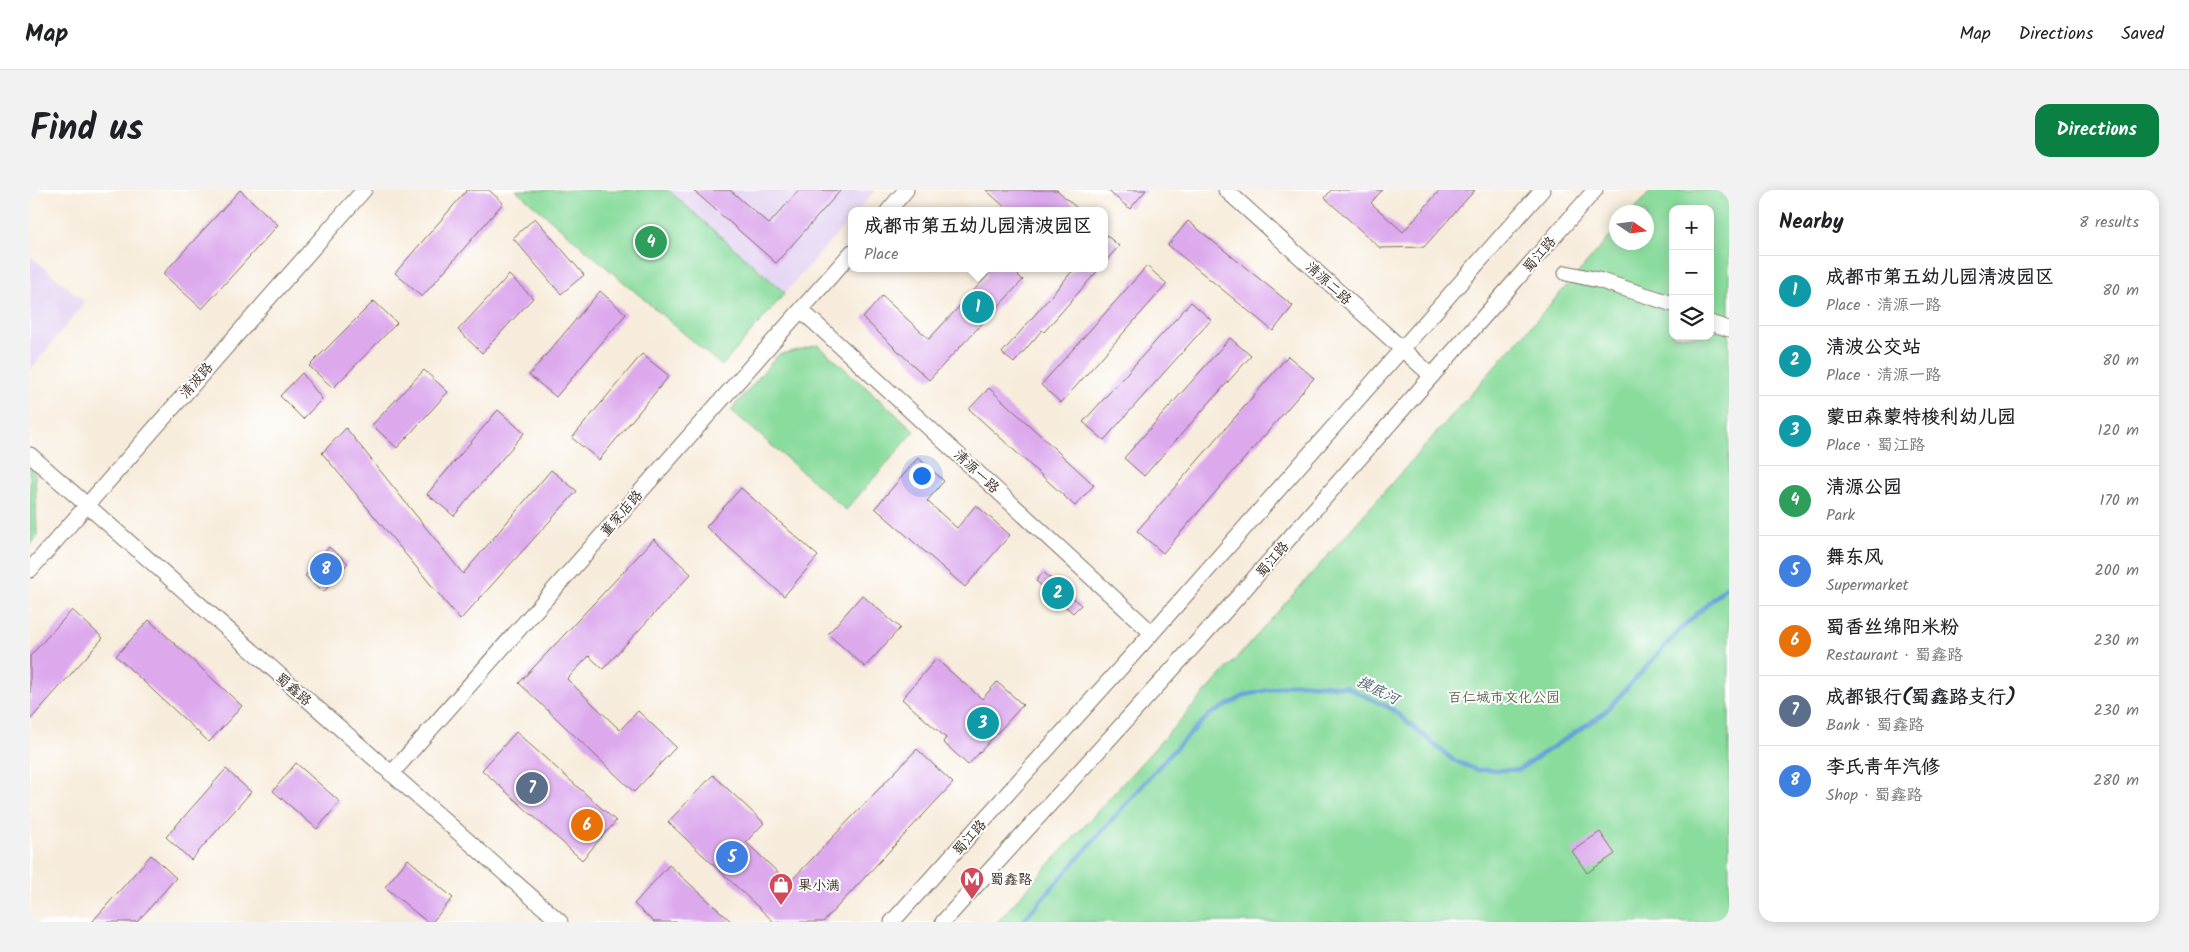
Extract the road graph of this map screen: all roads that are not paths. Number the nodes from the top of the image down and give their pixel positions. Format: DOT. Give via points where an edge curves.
graph roads {
  1 [pos="364,190"];
  2 [pos="906,190"];
  3 [pos="1226,190"];
  4 [pos="1542,190"];
  5 [pos="1595,190"];
  6 [pos="891,207"];
  7 [pos="848,257"];
  8 [pos="1566,273"];
  9 [pos="1669,303"];
  10 [pos="801,310"];
  11 [pos="1714,324"];
  12 [pos="1729,329"];
  13 [pos="1402,348"];
  14 [pos="1432,376"];
  15 [pos="30,455"];
  16 [pos="86,505"];
  17 [pos="30,570"];
  18 [pos="1152,633"];
  19 [pos="391,774"];
  20 [pos="560,922"];
  21 [pos="892,922"];
  22 [pos="944,922"];
  1 -- 16 [label="street, 清波路"];
  2 -- 6 [label="street"];
  3 -- 13 [label="street, 清源二路"];
  4 -- 13 [label="street, 蜀江路"];
  5 -- 14 [label="street, 蜀江路"];
  7 -- 10 [label="street, 董家店路"];
  8 -- 9 [label="street"];
  10 -- 18 [label="street, 清源一路"];
  10 -- 19 [label="street, 董家店路"];
  11 -- 12 [label="street"];
  13 -- 14 [label="street, 清源二路"];
  13 -- 18 [label="street, 蜀江路"];
  14 -- 22 [label="street, 蜀江路" via="1228,608"];
  15 -- 16 [label="street, 蜀鑫路"];
  16 -- 17 [label="street, 清波路"];
  16 -- 19 [label="street, 蜀鑫路"];
  18 -- 21 [label="street, 蜀江路"];
  19 -- 20 [label="street, 蜀鑫路"];
}
